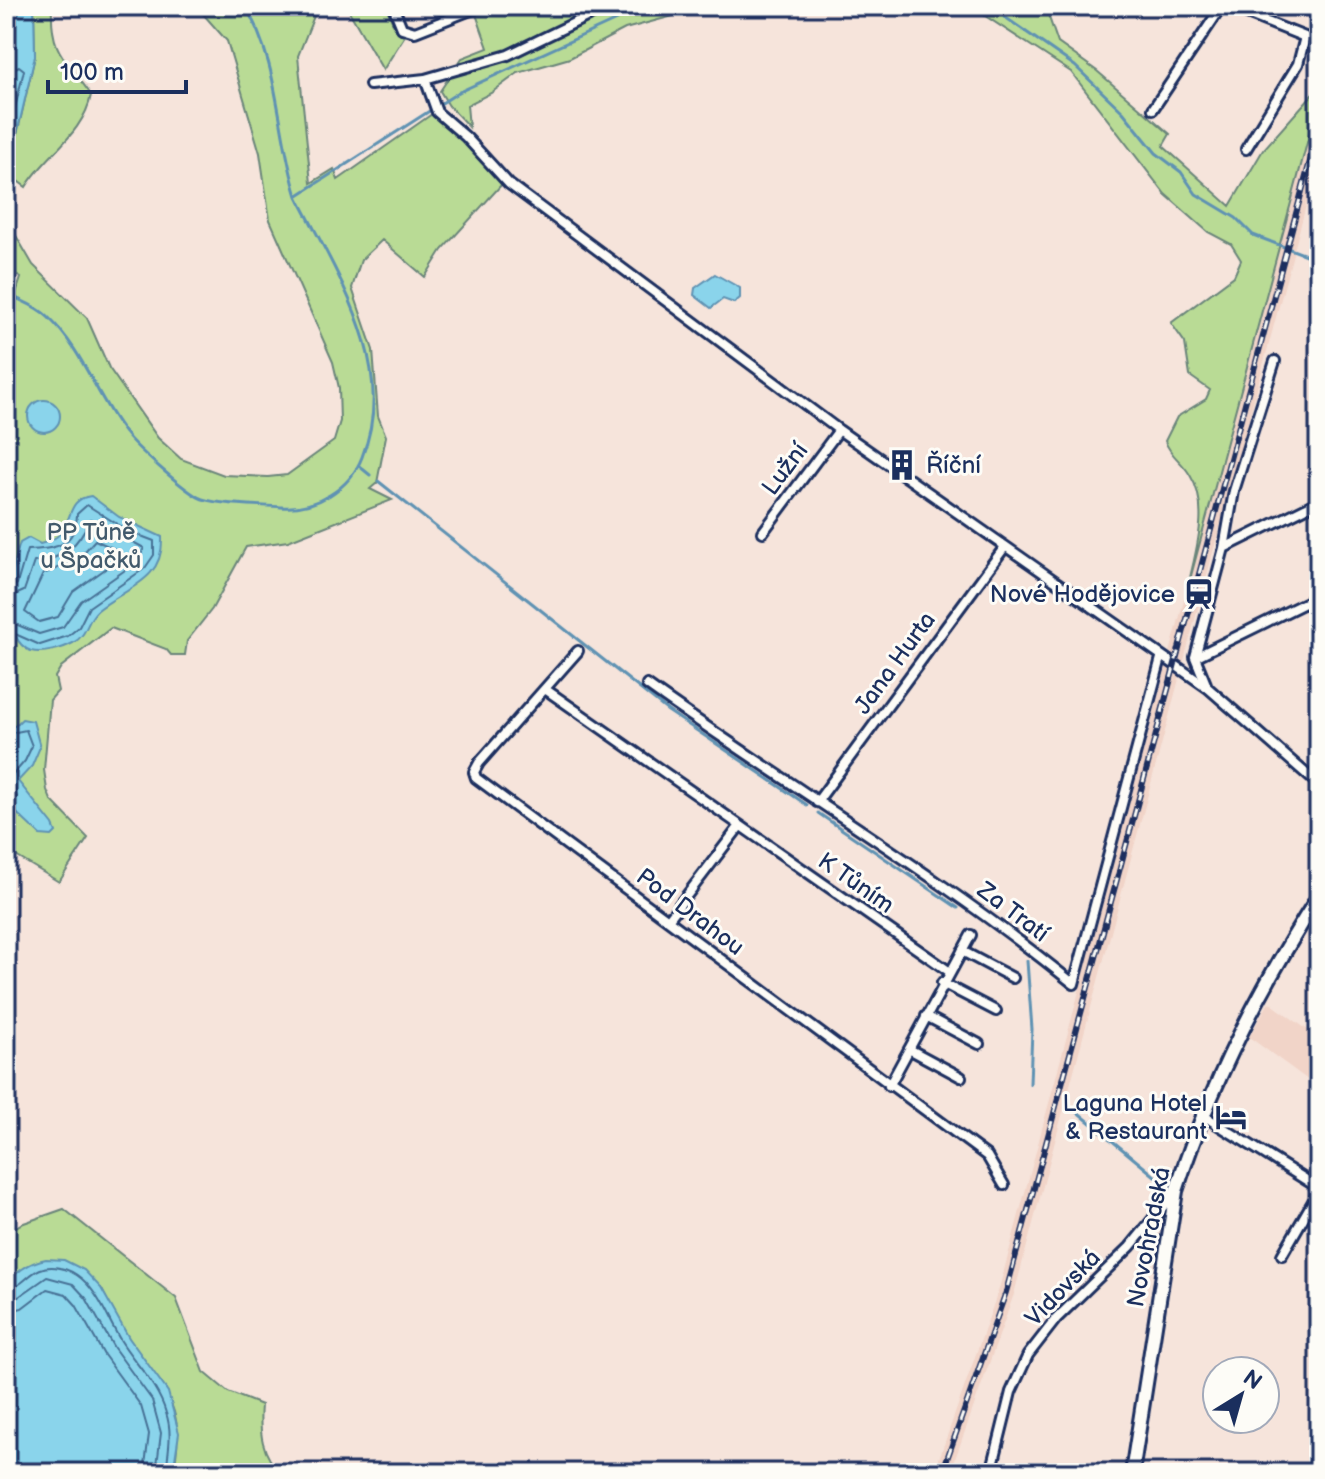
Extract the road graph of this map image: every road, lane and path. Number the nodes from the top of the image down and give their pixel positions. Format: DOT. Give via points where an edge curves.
graph roads {
  1 [pos="393,6"];
  2 [pos="481,6"];
  3 [pos="609,6"];
  4 [pos="1225,6"];
  5 [pos="425,79"];
  6 [pos="370,85"];
  7 [pos="1153,109"];
  8 [pos="1246,149"];
  9 [pos="1275,361"];
  10 [pos="839,430"];
  11 [pos="1319,501"];
  12 [pos="763,532"];
  13 [pos="1004,548"];
  14 [pos="1224,548"];
  15 [pos="1319,596"];
  16 [pos="578,651"];
  17 [pos="1195,657"];
  18 [pos="1161,658"];
  19 [pos="647,685"];
  20 [pos="1208,688"];
  21 [pos="545,689"];
  22 [pos="1319,785"];
  23 [pos="817,802"];
  24 [pos="739,827"];
  25 [pos="1319,896"];
  26 [pos="668,920"];
  27 [pos="971,935"];
  28 [pos="962,951"];
  29 [pos="950,972"];
  30 [pos="1013,978"];
  31 [pos="942,983"];
  32 [pos="996,1011"];
  33 [pos="926,1016"];
  34 [pos="979,1044"];
  35 [pos="909,1049"];
  36 [pos="961,1077"];
  37 [pos="889,1086"];
  38 [pos="1201,1114"];
  39 [pos="1004,1185"];
  40 [pos="1319,1189"];
  41 [pos="1176,1191"];
  42 [pos="1282,1255"];
  43 [pos="991,1473"];
  44 [pos="1132,1473"];
  1 -- 2 [label="street" via="402,28 415,32"];
  3 -- 5 [label="street" via="508,55"];
  4 -- 7 [label="street"];
  4 -- 8 [label="street" via="1305,37 1298,64"];
  5 -- 6 [label="street"];
  5 -- 10 [label="street" via="437,112 509,184"];
  9 -- 14 [label="street" via="1234,491"];
  10 -- 12 [label="street, Lužní"];
  10 -- 13 [label="street"];
  11 -- 14 [label="street"];
  13 -- 18 [label="street"];
  13 -- 23 [label="street, Jana Hurta"];
  14 -- 17 [label="street"];
  15 -- 17 [label="street"];
  16 -- 21 [label="street, Pod Drahou"];
  17 -- 20 [label="street"];
  18 -- 20 [label="street"];
  18 -- 23 [label="street, Za Tratí" via="1074,984 961,898"];
  19 -- 23 [label="street, Za Tratí"];
  20 -- 22 [label="street"];
  21 -- 24 [label="street, K Tůním"];
  21 -- 26 [label="street, Pod Drahou" via="479,763 476,778"];
  24 -- 26 [label="street"];
  24 -- 29 [label="street, K Tůním"];
  25 -- 38 [label="main road, Novohradská" via="1242,1025"];
  26 -- 37 [label="street, Pod Drahou"];
  27 -- 28 [label="street"];
  28 -- 29 [label="street"];
  28 -- 30 [label="street"];
  29 -- 31 [label="street"];
  31 -- 32 [label="street"];
  31 -- 33 [label="street"];
  33 -- 34 [label="street"];
  33 -- 35 [label="street"];
  35 -- 36 [label="street"];
  35 -- 37 [label="street"];
  37 -- 39 [label="street, Pod Drahou" via="987,1156"];
  38 -- 40 [label="street"];
  38 -- 41 [label="main road, Novohradská"];
  40 -- 42 [label="street"];
  41 -- 43 [label="street, Vidovská" via="1028,1355 1011,1392"];
  41 -- 44 [label="main road, Novohradská"];
}
